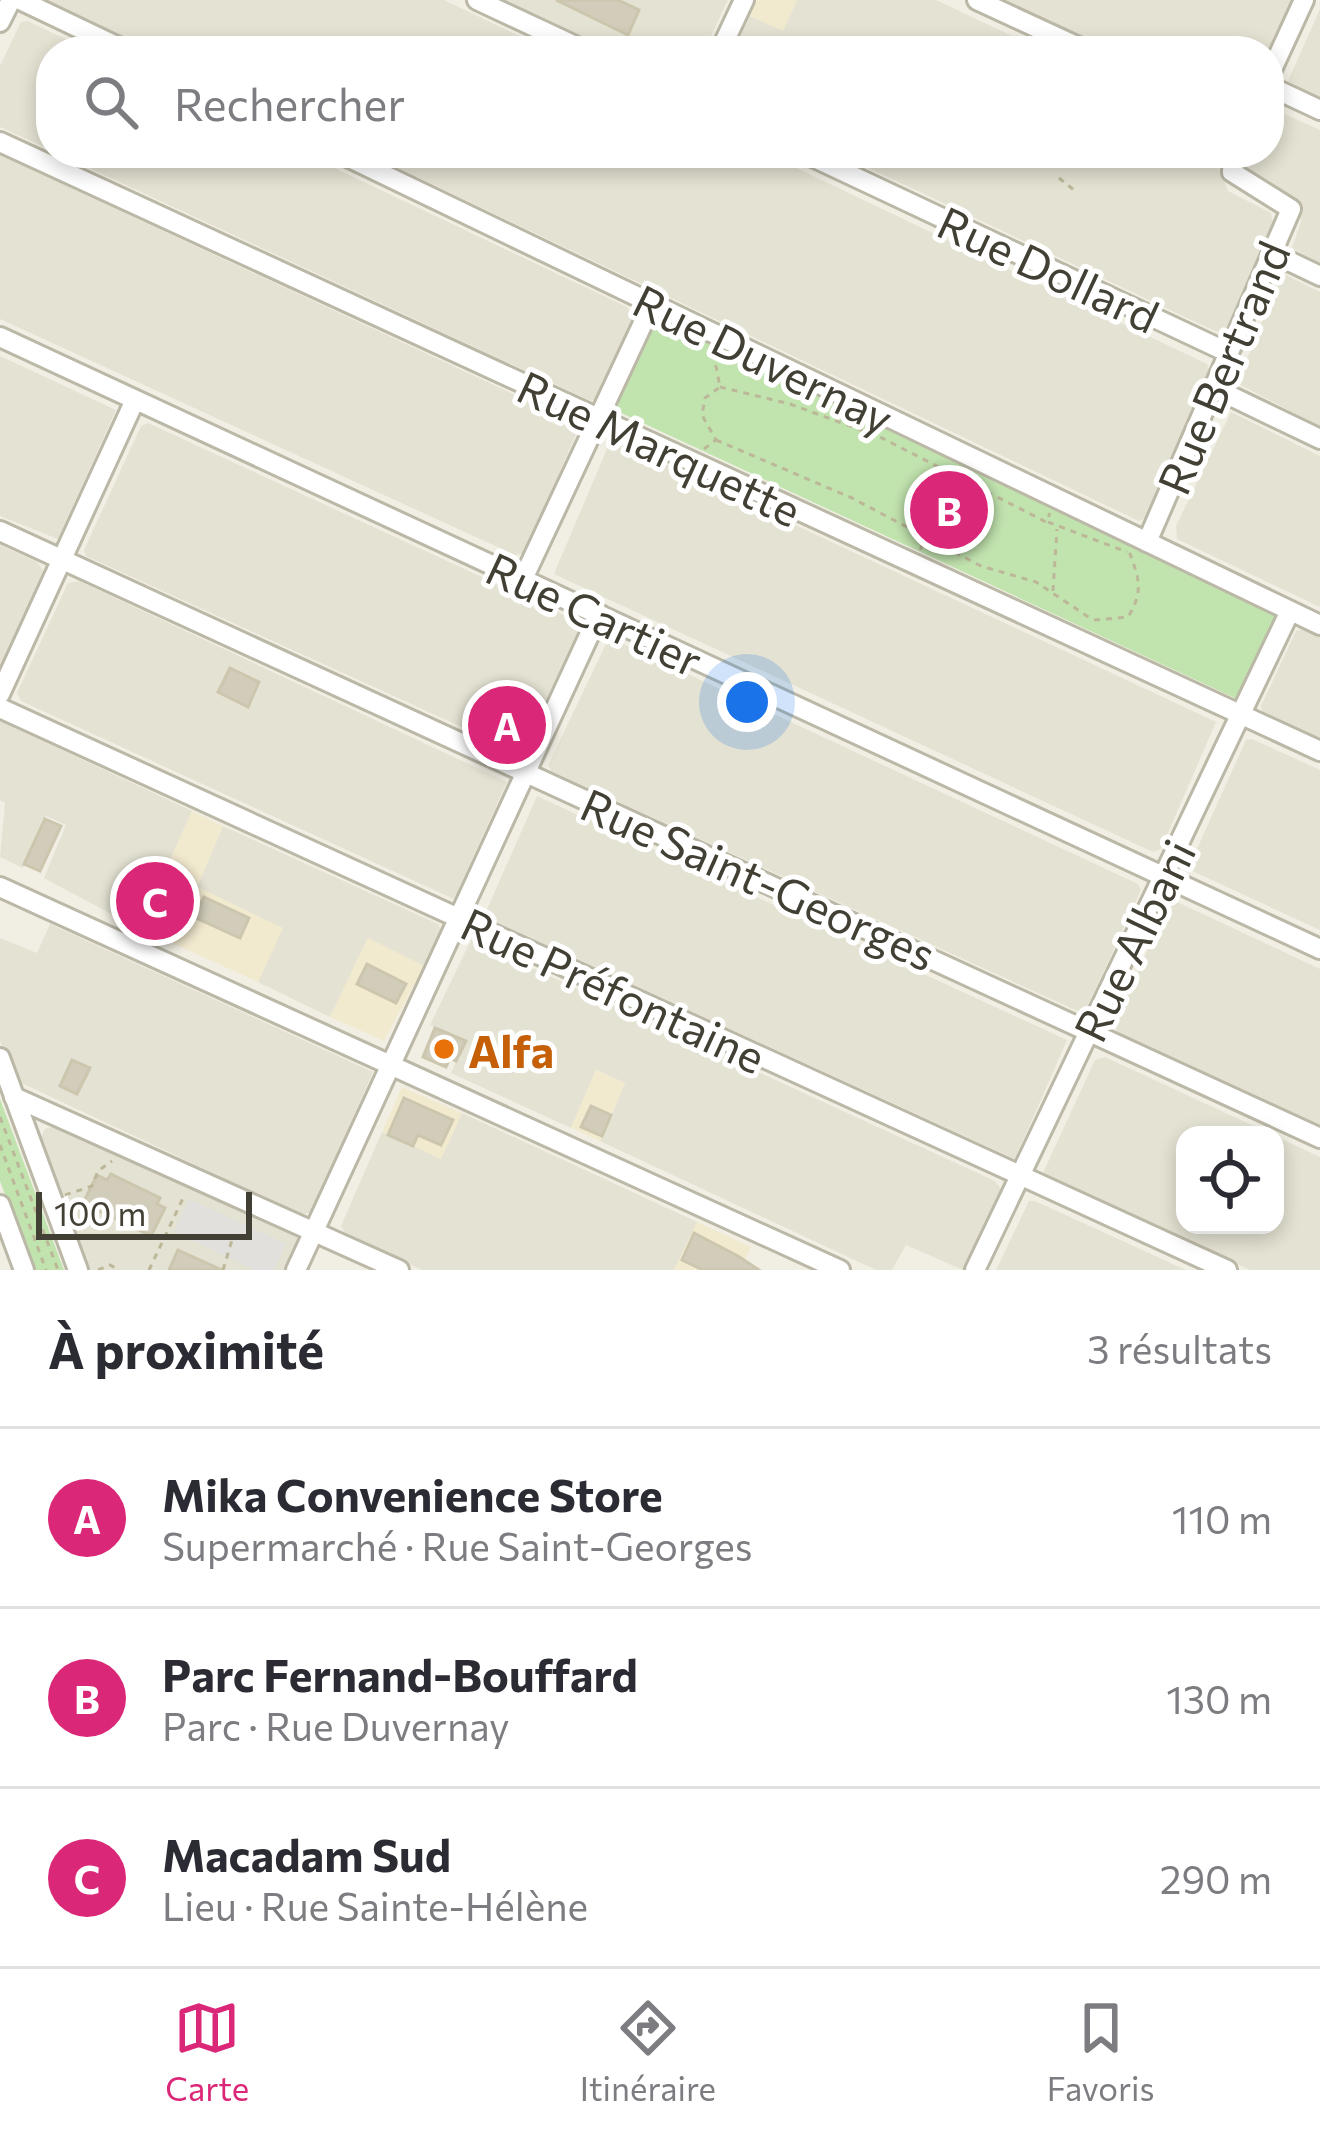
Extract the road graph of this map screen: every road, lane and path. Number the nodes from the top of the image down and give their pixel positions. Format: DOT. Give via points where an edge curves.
graph roads {
  1 [pos="10,0"];
  2 [pos="20,0"];
  3 [pos="478,0"];
  4 [pos="744,0"];
  5 [pos="977,0"];
  6 [pos="1304,0"];
  7 [pos="0,22"];
  8 [pos="96,36"];
  9 [pos="554,36"];
  10 [pos="727,36"];
  11 [pos="1055,36"];
  12 [pos="1284,43"];
  13 [pos="1284,93"];
  14 [pos="1320,110"];
  15 [pos="0,142"];
  16 [pos="36,159"];
  17 [pos="56,168"];
  18 [pos="370,168"];
  19 [pos="836,168"];
  20 [pos="1232,168"];
  21 [pos="1059,178"];
  22 [pos="1075,190"];
  23 [pos="1272,253"];
  24 [pos="1320,276"];
  25 [pos="652,304"];
  26 [pos="710,332"];
  27 [pos="0,337"];
  28 [pos="1228,352"];
  29 [pos="719,387"];
  30 [pos="1214,388"];
  31 [pos="135,400"];
  32 [pos="598,419"];
  33 [pos="1320,439"];
  34 [pos="716,440"];
  35 [pos="963,453"];
  36 [pos="687,460"];
  37 [pos="955,473"];
  38 [pos="1058,499"];
  39 [pos="1046,522"];
  40 [pos="1057,527"];
  41 [pos="0,531"];
  42 [pos="926,537"];
  43 [pos="1136,543"];
  44 [pos="62,560"];
  45 [pos="914,564"];
  46 [pos="523,579"];
  47 [pos="1053,591"];
  48 [pos="1290,611"];
  49 [pos="598,614"];
  50 [pos="1093,620"];
  51 [pos="1320,625"];
  52 [pos="1085,643"];
  53 [pos="0,694"];
  54 [pos="0,708"];
  55 [pos="1241,715"];
  56 [pos="1320,751"];
  57 [pos="526,772"];
  58 [pos="1163,876"];
  59 [pos="0,887"];
  60 [pos="459,918"];
  61 [pos="1320,949"];
  62 [pos="1090,1029"];
  63 [pos="0,1058"];
  64 [pos="392,1062"];
  65 [pos="14,1097"];
  66 [pos="0,1117"];
  67 [pos="1320,1138"];
  68 [pos="121,1144"];
  69 [pos="0,1145"];
  70 [pos="1021,1175"];
  71 [pos="194,1177"];
  72 [pos="52,1199"];
  73 [pos="0,1205"];
  74 [pos="176,1214"];
  75 [pos="184,1218"];
  76 [pos="314,1230"];
  77 [pos="6,1236"];
  78 [pos="232,1240"];
  79 [pos="24,1270"];
  80 [pos="46,1270"];
  81 [pos="58,1270"];
  82 [pos="78,1270"];
  83 [pos="98,1270"];
  84 [pos="119,1270"];
  85 [pos="149,1270"];
  86 [pos="223,1270"];
  87 [pos="296,1270"];
  88 [pos="399,1270"];
  89 [pos="839,1270"];
  90 [pos="975,1270"];
  91 [pos="1227,1270"];
  1 -- 7 [label="street"];
  2 -- 8 [label="street"];
  3 -- 9 [label="street"];
  4 -- 10 [label="street"];
  5 -- 11 [label="street"];
  6 -- 12 [label="street"];
  13 -- 14 [label="street"];
  15 -- 16 [label="street, Rue Marquette"];
  17 -- 32 [label="street, Rue Marquette"];
  18 -- 25 [label="street, Rue Duvernay"];
  19 -- 28 [label="street, Rue Dollard"];
  20 -- 23 [label="street, Rue Bertrand" via="1239,182 1291,209"];
  21 -- 22 [label="path"];
  23 -- 24 [label="street"];
  23 -- 28 [label="street, Rue Bertrand"];
  25 -- 26 [label="street, Rue Duvernay"];
  25 -- 32 [label="street"];
  26 -- 29 [label="path"];
  26 -- 35 [label="street, Rue Duvernay"];
  27 -- 31 [label="street, Rue Cartier"];
  28 -- 30 [label="street, Rue Bertrand"];
  29 -- 34 [label="path" via="705,398 702,415"];
  29 -- 37 [label="path" via="790,404"];
  30 -- 33 [label="street"];
  30 -- 43 [label="street, Rue Bertrand"];
  31 -- 44 [label="street"];
  31 -- 46 [label="street, Rue Cartier"];
  32 -- 36 [label="street, Rue Marquette"];
  32 -- 46 [label="street"];
  34 -- 36 [label="path"];
  34 -- 42 [label="path"];
  35 -- 37 [label="path"];
  35 -- 38 [label="street, Rue Duvernay"];
  36 -- 45 [label="street, Rue Marquette"];
  37 -- 39 [label="path"];
  37 -- 42 [label="path"];
  38 -- 39 [label="path"];
  38 -- 43 [label="street, Rue Duvernay"];
  39 -- 40 [label="path"];
  40 -- 43 [label="path"];
  40 -- 47 [label="path"];
  41 -- 44 [label="street, Rue Saint-Georges"];
  42 -- 45 [label="path"];
  42 -- 47 [label="path"];
  43 -- 48 [label="street, Rue Duvernay"];
  43 -- 50 [label="path" via="1138,599 1128,617"];
  44 -- 53 [label="street"];
  44 -- 57 [label="street, Rue Saint-Georges"];
  45 -- 52 [label="street, Rue Marquette"];
  46 -- 49 [label="street, Rue Cartier"];
  47 -- 50 [label="path"];
  48 -- 51 [label="street, Rue Duvernay"];
  48 -- 55 [label="street, Rue Albani"];
  49 -- 57 [label="street"];
  49 -- 58 [label="street, Rue Cartier"];
  50 -- 52 [label="path"];
  52 -- 55 [label="street, Rue Marquette"];
  54 -- 60 [label="street, Rue Préfontaine"];
  55 -- 56 [label="street, Rue Marquette"];
  55 -- 58 [label="street, Rue Albani"];
  57 -- 60 [label="street"];
  57 -- 62 [label="street, Rue Saint-Georges"];
  58 -- 61 [label="street, Rue Cartier"];
  58 -- 62 [label="street, Rue Albani"];
  59 -- 64 [label="street"];
  60 -- 64 [label="street"];
  60 -- 70 [label="street, Rue Préfontaine"];
  62 -- 67 [label="street, Rue Saint-Georges"];
  62 -- 70 [label="street, Rue Albani"];
  63 -- 65 [label="street"];
  64 -- 76 [label="street"];
  64 -- 89 [label="street"];
  65 -- 68 [label="street"];
  65 -- 72 [label="street"];
  66 -- 81 [label="path"];
  68 -- 71 [label="street"];
  68 -- 72 [label="path" via="92,1186"];
  69 -- 80 [label="path"];
  70 -- 90 [label="street, Rue Albani"];
  70 -- 91 [label="street, Rue Préfontaine"];
  71 -- 74 [label="path"];
  71 -- 76 [label="street"];
  72 -- 82 [label="street"];
  73 -- 77 [label="street"];
  74 -- 75 [label="path"];
  74 -- 85 [label="path"];
  76 -- 87 [label="street"];
  76 -- 88 [label="street"];
  77 -- 79 [label="street"];
  78 -- 86 [label="path"];
  83 -- 84 [label="path"];
}
